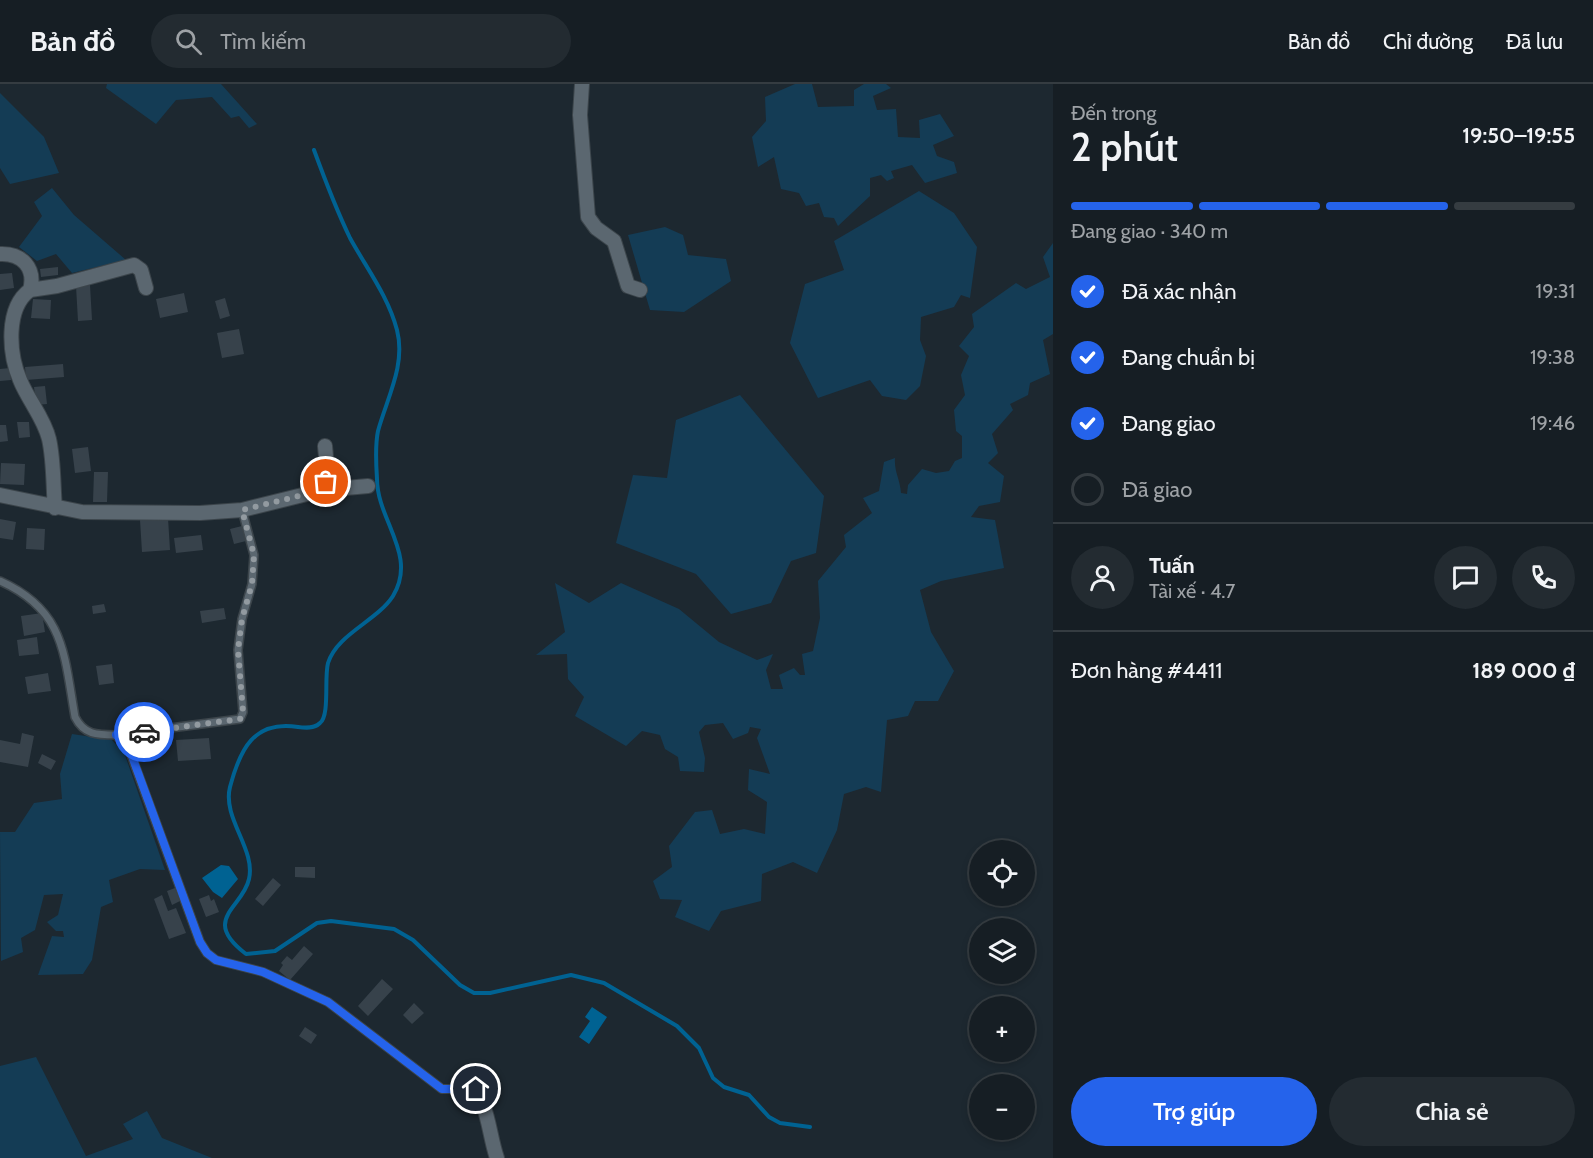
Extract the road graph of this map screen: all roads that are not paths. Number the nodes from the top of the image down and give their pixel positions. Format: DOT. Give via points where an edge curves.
graph roads {
  1 [pos="582,84"];
  2 [pos="0,254"];
  3 [pos="146,288"];
  4 [pos="30,290"];
  5 [pos="640,290"];
  6 [pos="325,446"];
  7 [pos="368,486"];
  8 [pos="323,490"];
  9 [pos="0,497"];
  10 [pos="55,508"];
  11 [pos="242,510"];
  12 [pos="0,581"];
  13 [pos="116,735"];
  14 [pos="466,1081"];
  15 [pos="497,1158"];
  1 -- 5 [label="street" via="580,115 588,217 614,241 628,286"];
  2 -- 4 [label="street" via="17,256 26,263 31,273"];
  3 -- 4 [label="street" via="141,270 134,266"];
  4 -- 10 [label="street" via="14,309 14,360 49,438"];
  6 -- 8 [label="street"];
  7 -- 8 [label="street"];
  8 -- 11 [label="street"];
  9 -- 10 [label="street"];
  10 -- 11 [label="street" via="129,514"];
  11 -- 13 [label="lane" via="254,555 238,650 243,712 240,719"];
  12 -- 13 [label="lane" via="34,600 51,621 64,652 80,726 95,735"];
  13 -- 14 [label="lane" via="129,748 207,953 216,960 263,972 328,1002 442,1089"];
  14 -- 15 [label="street" via="476,1089"];
}
